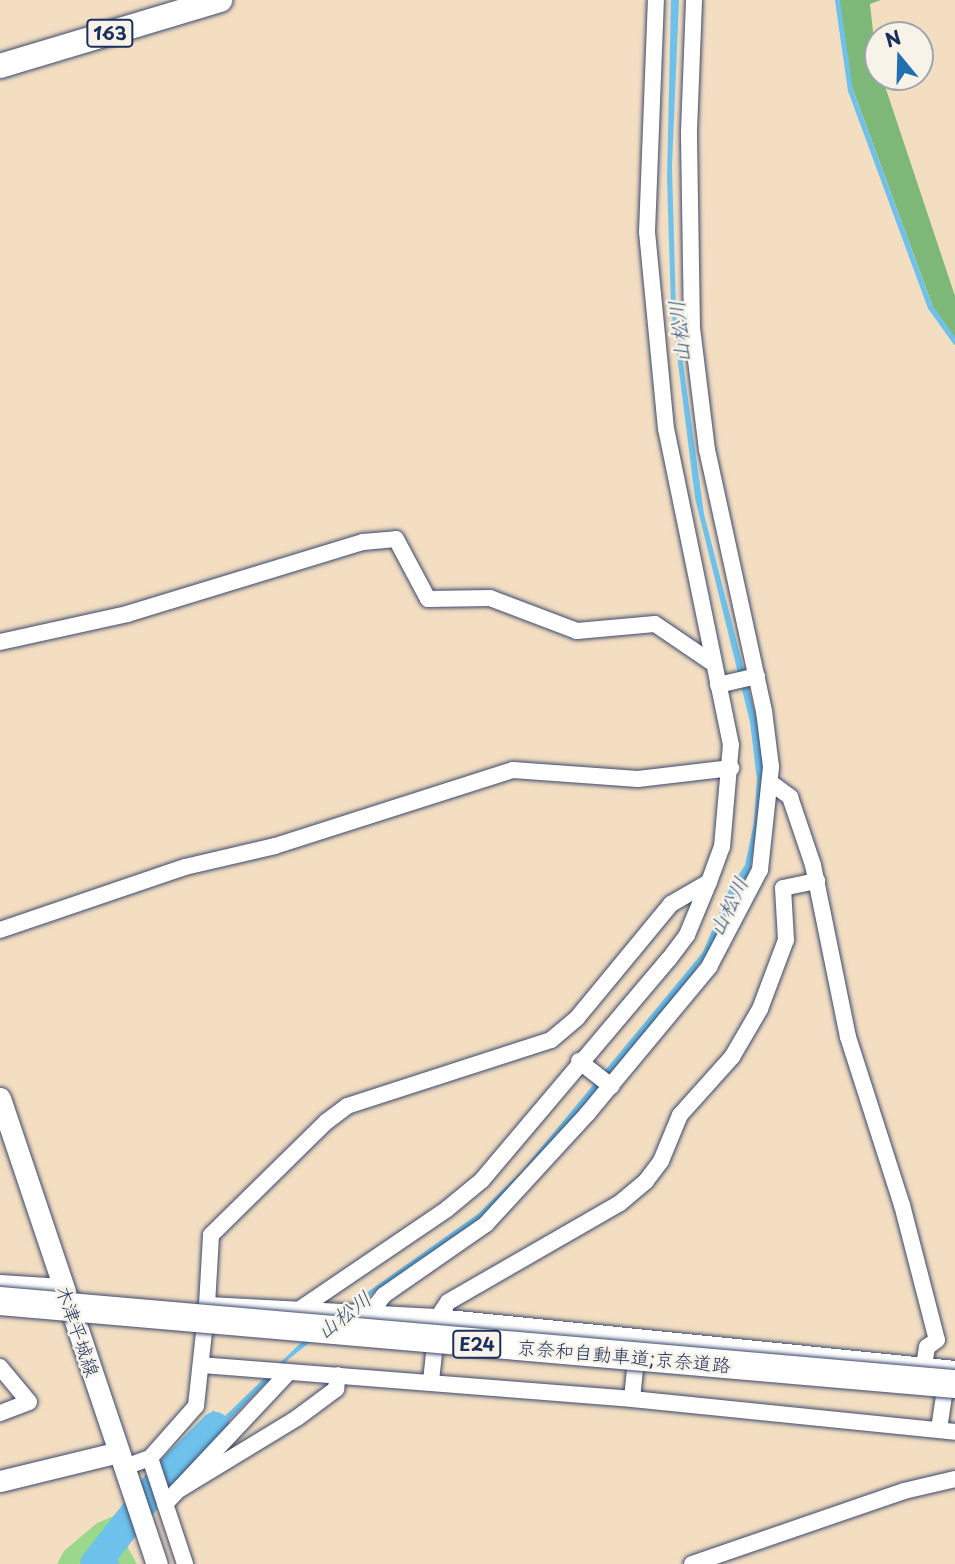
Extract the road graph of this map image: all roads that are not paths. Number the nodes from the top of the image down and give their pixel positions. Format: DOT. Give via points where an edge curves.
graph roads {
  1 [pos="220,0"];
  2 [pos="656,0"];
  3 [pos="694,0"];
  4 [pos="0,66"];
  5 [pos="0,642"];
  6 [pos="714,664"];
  7 [pos="757,676"];
  8 [pos="718,685"];
  9 [pos="731,768"];
  10 [pos="771,783"];
  11 [pos="817,881"];
  12 [pos="709,882"];
  13 [pos="0,930"];
  14 [pos="565,1028"];
  15 [pos="584,1055"];
  16 [pos="611,1086"];
  17 [pos="0,1098"];
  18 [pos="0,1283"];
  19 [pos="63,1287"];
  20 [pos="0,1301"];
  21 [pos="207,1305"];
  22 [pos="297,1311"];
  23 [pos="370,1313"];
  24 [pos="438,1317"];
  25 [pos="638,1338"];
  26 [pos="201,1365"];
  27 [pos="924,1366"];
  28 [pos="0,1367"];
  29 [pos="289,1372"];
  30 [pos="953,1374"];
  31 [pos="338,1375"];
  32 [pos="431,1381"];
  33 [pos="632,1399"];
  34 [pos="0,1413"];
  35 [pos="947,1431"];
  36 [pos="150,1458"];
  37 [pos="122,1460"];
  38 [pos="955,1479"];
  39 [pos="0,1481"];
  40 [pos="177,1491"];
  41 [pos="165,1504"];
  42 [pos="157,1564"];
  43 [pos="185,1564"];
  44 [pos="692,1564"];
  1 -- 4 [label="highway, 163"];
  2 -- 6 [label="street" via="647,232 661,401"];
  3 -- 7 [label="street" via="689,131 692,328 707,450"];
  5 -- 6 [label="street" via="127,614 363,541 396,539 428,598 490,598 578,631 655,624"];
  6 -- 8 [label="street"];
  7 -- 8 [label="street"];
  7 -- 10 [label="street"];
  8 -- 9 [label="street"];
  9 -- 12 [label="street" via="722,847"];
  9 -- 13 [label="street" via="638,779 513,770 275,846 185,867"];
  10 -- 11 [label="street" via="792,800"];
  10 -- 16 [label="street" via="766,844 750,894 709,967"];
  11 -- 24 [label="street" via="783,888 786,940 760,1009 732,1057 680,1115 661,1161 639,1190 449,1302"];
  11 -- 27 [label="street" via="848,1037 902,1205 937,1340 927,1347"];
  12 -- 14 [label="street" via="671,904 651,924"];
  12 -- 15 [label="street" via="687,935"];
  14 -- 15 [label="street"];
  14 -- 21 [label="street" via="525,1050 347,1106 326,1122 211,1235"];
  15 -- 16 [label="street"];
  15 -- 22 [label="street" via="466,1195"];
  16 -- 23 [label="street" via="486,1224 384,1295"];
  17 -- 19 [label="main road, 木津平城線"];
  18 -- 19 [label="street"];
  19 -- 37 [label="main road, 木津平城線"];
  20 -- 30 [label="highway, 京奈和自動車道;京奈道路 / E24, bridge"];
  21 -- 22 [label="street"];
  21 -- 26 [label="street"];
  22 -- 23 [label="street"];
  23 -- 24 [label="street"];
  24 -- 25 [label="street"];
  24 -- 32 [label="street"];
  25 -- 27 [label="street"];
  25 -- 33 [label="street"];
  26 -- 29 [label="street"];
  26 -- 36 [label="street" via="196,1406"];
  27 -- 30 [label="street"];
  28 -- 34 [label="street" via="29,1402"];
  29 -- 31 [label="street"];
  29 -- 40 [label="street"];
  30 -- 35 [label="street"];
  31 -- 32 [label="street"];
  31 -- 40 [label="street" via="336,1389 297,1418"];
  32 -- 33 [label="street"];
  33 -- 35 [label="street"];
  36 -- 37 [label="street"];
  36 -- 41 [label="street"];
  37 -- 39 [label="main road"];
  37 -- 42 [label="main road, 木津平城線"];
  38 -- 44 [label="street" via="904,1491"];
  40 -- 41 [label="street"];
  41 -- 43 [label="street"];
}
